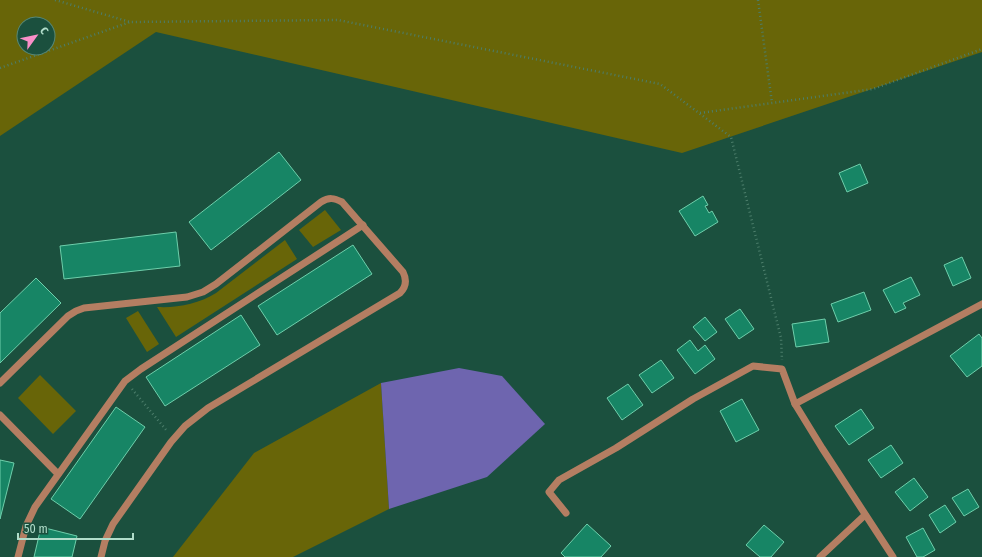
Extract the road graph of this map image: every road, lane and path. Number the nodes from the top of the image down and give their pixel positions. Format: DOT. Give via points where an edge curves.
graph roads {
  1 [pos="55,0"];
  2 [pos="758,0"];
  3 [pos="130,22"];
  4 [pos="982,49"];
  5 [pos="0,68"];
  6 [pos="772,103"];
  7 [pos="699,113"];
  8 [pos="363,225"];
  9 [pos="982,304"];
  10 [pos="782,369"];
  11 [pos="125,381"];
  12 [pos="0,383"];
  13 [pos="796,404"];
  14 [pos="0,415"];
  15 [pos="173,438"];
  16 [pos="58,474"];
  17 [pos="566,513"];
  18 [pos="865,515"];
  19 [pos="18,557"];
  20 [pos="101,557"];
  21 [pos="820,557"];
  22 [pos="893,557"];
  1 -- 3 [label="path"];
  2 -- 6 [label="path"];
  3 -- 5 [label="path"];
  3 -- 7 [label="path" via="338,20 660,84"];
  4 -- 6 [label="path" via="873,89"];
  6 -- 7 [label="path"];
  7 -- 10 [label="path" via="731,137 781,338"];
  8 -- 11 [label="street"];
  8 -- 12 [label="street" via="342,202 332,198 326,199 203,292 187,297 84,308 73,312"];
  8 -- 15 [label="street" via="403,272 406,282 403,290 204,411"];
  9 -- 13 [label="street"];
  10 -- 13 [label="street"];
  10 -- 17 [label="street" via="753,366 559,480 549,492"];
  11 -- 15 [label="path"];
  11 -- 16 [label="street"];
  13 -- 18 [label="street"];
  14 -- 16 [label="street"];
  15 -- 20 [label="street" via="113,524"];
  16 -- 19 [label="street" via="32,513"];
  18 -- 21 [label="street"];
  18 -- 22 [label="street"];
}
